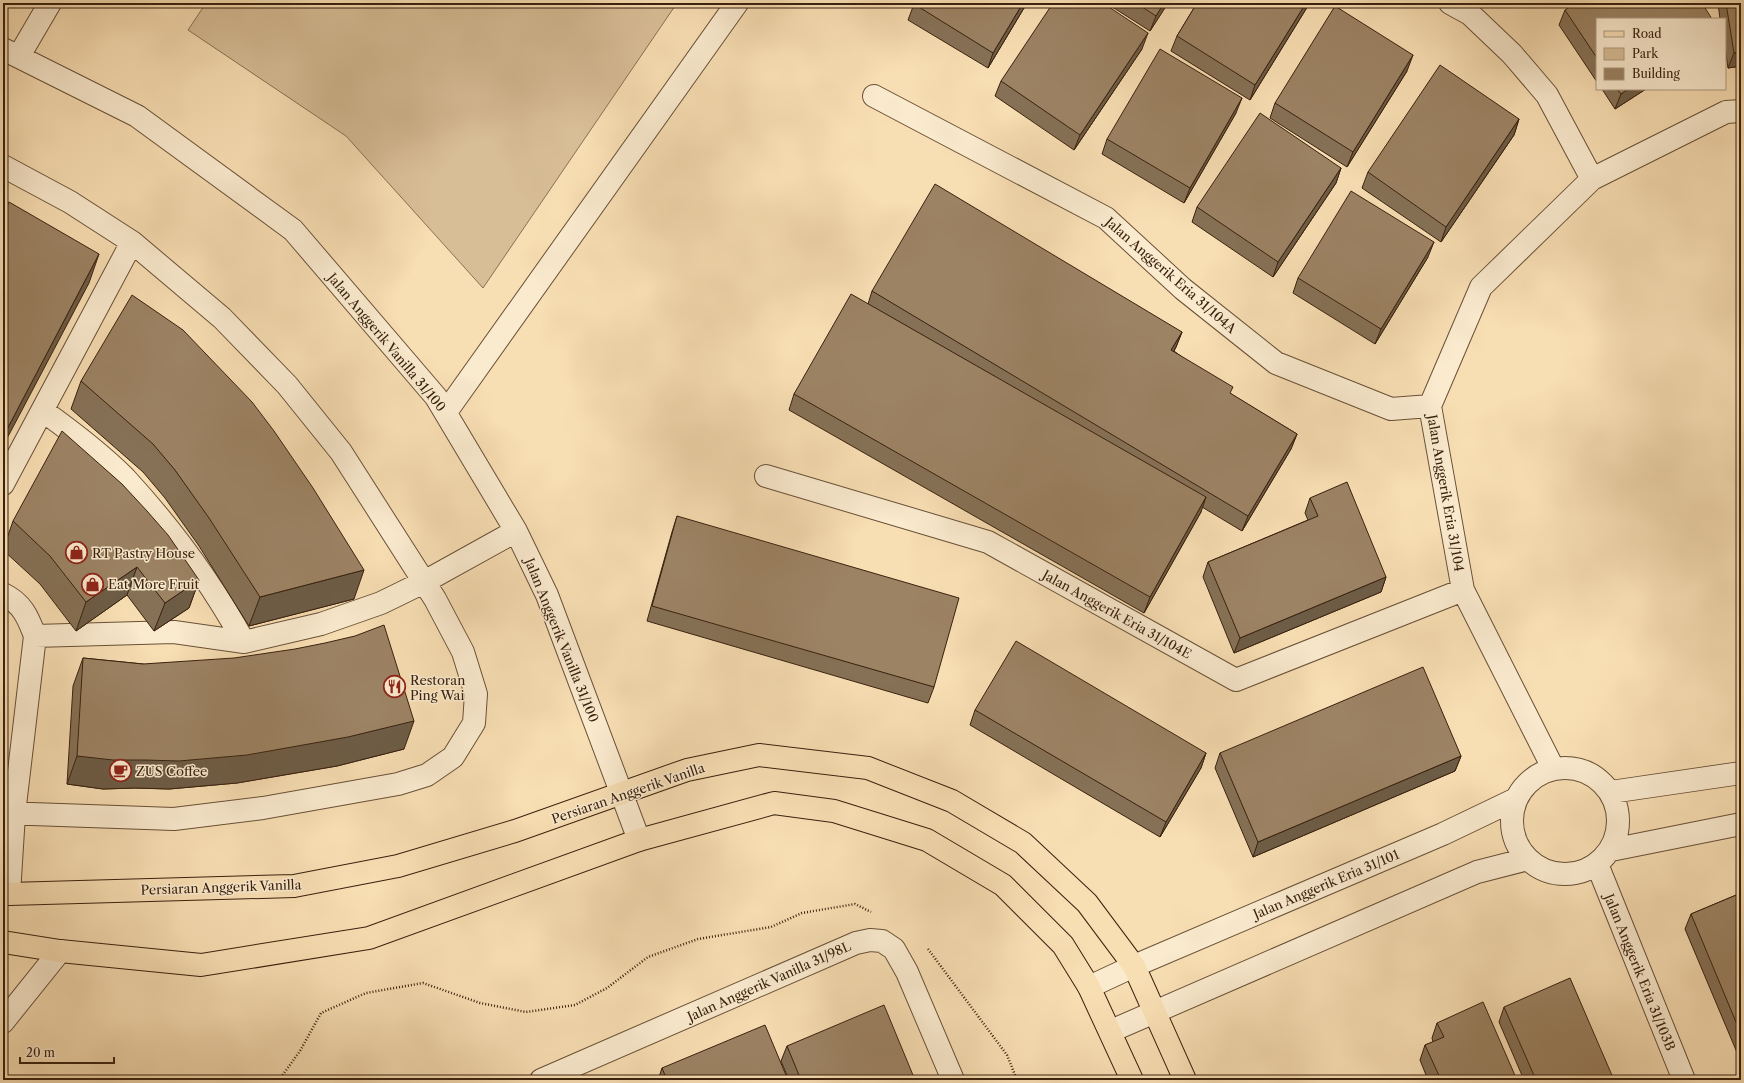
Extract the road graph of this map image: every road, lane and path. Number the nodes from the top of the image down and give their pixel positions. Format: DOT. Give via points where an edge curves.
graph roads {
  1 [pos="50,3"];
  2 [pos="737,3"];
  3 [pos="1450,3"];
  4 [pos="11,52"];
  5 [pos="874,96"];
  6 [pos="1741,111"];
  7 [pos="3,166"];
  8 [pos="1592,179"];
  9 [pos="132,242"];
  10 [pos="1430,406"];
  11 [pos="43,411"];
  12 [pos="446,412"];
  13 [pos="766,476"];
  14 [pos="3,484"];
  15 [pos="516,531"];
  16 [pos="424,582"];
  17 [pos="1462,590"];
  18 [pos="3,594"];
  19 [pos="36,636"];
  20 [pos="244,642"];
  21 [pos="1553,768"];
  22 [pos="1741,773"];
  23 [pos="1611,792"];
  24 [pos="622,793"];
  25 [pos="1516,798"];
  26 [pos="9,813"];
  27 [pos="1741,824"];
  28 [pos="639,840"];
  29 [pos="1604,857"];
  30 [pos="1528,859"];
  31 [pos="6,893"];
  32 [pos="874,914"];
  33 [pos="3,942"];
  34 [pos="924,944"];
  35 [pos="60,951"];
  36 [pos="1134,966"];
  37 [pos="1089,986"];
  38 [pos="1155,1011"];
  39 [pos="3,1022"];
  40 [pos="1111,1031"];
  41 [pos="582,1072"];
  42 [pos="279,1080"];
  43 [pos="541,1080"];
  44 [pos="953,1080"];
  45 [pos="1017,1080"];
  46 [pos="1132,1080"];
  47 [pos="1185,1080"];
  48 [pos="1684,1080"];
  1 -- 4 [label="street"];
  2 -- 12 [label="street"];
  3 -- 8 [label="street" via="1470,14 1512,54 1547,95"];
  4 -- 12 [label="street, Jalan Anggerik Vanilla 31/100" via="137,116 293,230"];
  5 -- 10 [label="street, Jalan Anggerik Eria 31/104A" via="1106,218 1183,289 1276,363 1391,410"];
  6 -- 8 [label="street, Jalan Anggerik Eria 31/104" via="1726,112"];
  7 -- 9 [label="street" via="70,202"];
  8 -- 10 [label="street, Jalan Anggerik Eria 31/104" via="1481,287"];
  9 -- 11 [label="street"];
  9 -- 16 [label="street" via="222,318 287,385 341,452"];
  10 -- 17 [label="street, Jalan Anggerik Eria 31/104"];
  11 -- 14 [label="street"];
  11 -- 20 [label="street" via="77,435 124,477 191,557 223,604"];
  12 -- 15 [label="street, Jalan Anggerik Vanilla 31/100"];
  13 -- 17 [label="street, Jalan Anggerik Eria 31/104E" via="988,542 1236,680"];
  15 -- 16 [label="street"];
  15 -- 24 [label="street, Jalan Anggerik Vanilla 31/100" via="547,595"];
  16 -- 20 [label="street" via="381,604 321,624"];
  16 -- 26 [label="street" via="463,652 476,694 474,723 453,757 427,775 398,784 331,797 174,818"];
  17 -- 21 [label="street, Jalan Anggerik Eria 31/104"];
  18 -- 19 [label="street" via="12,598 27,615"];
  19 -- 20 [label="street" via="174,632"];
  19 -- 26 [label="street"];
  21 -- 23 [label="street" via="1575,768 1595,776"];
  21 -- 25 [label="street" via="1531,779"];
  22 -- 23 [label="street"];
  23 -- 29 [label="street" via="1618,812 1618,832"];
  24 -- 28 [label="street, Jalan Anggerik Vanilla 31/100"];
  24 -- 31 [label="main road, Persiaran Anggerik Vanilla" via="515,831 398,866 294,886"];
  24 -- 36 [label="main road, Persiaran Anggerik Vanilla" via="687,770 759,755 868,768 952,801 1023,843 1087,903"];
  25 -- 30 [label="street" via="1512,820 1516,841"];
  25 -- 36 [label="street, Jalan Anggerik Eria 31/101" via="1442,834"];
  26 -- 31 [label="street"];
  27 -- 29 [label="street"];
  28 -- 35 [label="main road" via="369,938 202,965"];
  28 -- 37 [label="main road" via="774,803 834,811 927,840 1003,885 1063,945"];
  29 -- 30 [label="street" via="1580,872 1561,874 1544,870"];
  29 -- 48 [label="street, Jalan Anggerik Eria 31/103B"];
  30 -- 38 [label="street" via="1477,872"];
  32 -- 42 [label="path" via="855,904 802,913 772,927 698,939 648,957 607,988 575,1005 526,1012 480,1003 423,983 366,993 321,1013 300,1051"];
  33 -- 35 [label="main road"];
  34 -- 45 [label="path" via="1007,1055"];
  35 -- 39 [label="street"];
  36 -- 37 [label="street, Jalan Anggerik Eria 31/101"];
  36 -- 38 [label="main road, Persiaran Anggerik Vanilla"];
  37 -- 40 [label="main road"];
  38 -- 40 [label="street"];
  38 -- 47 [label="main road, Persiaran Anggerik Vanilla"];
  40 -- 46 [label="main road"];
  41 -- 43 [label="street, Jalan Anggerik Vanilla 31/98L"];
  41 -- 44 [label="street, Jalan Anggerik Vanilla 31/98L" via="856,943 870,940 894,948 907,972"];
}
